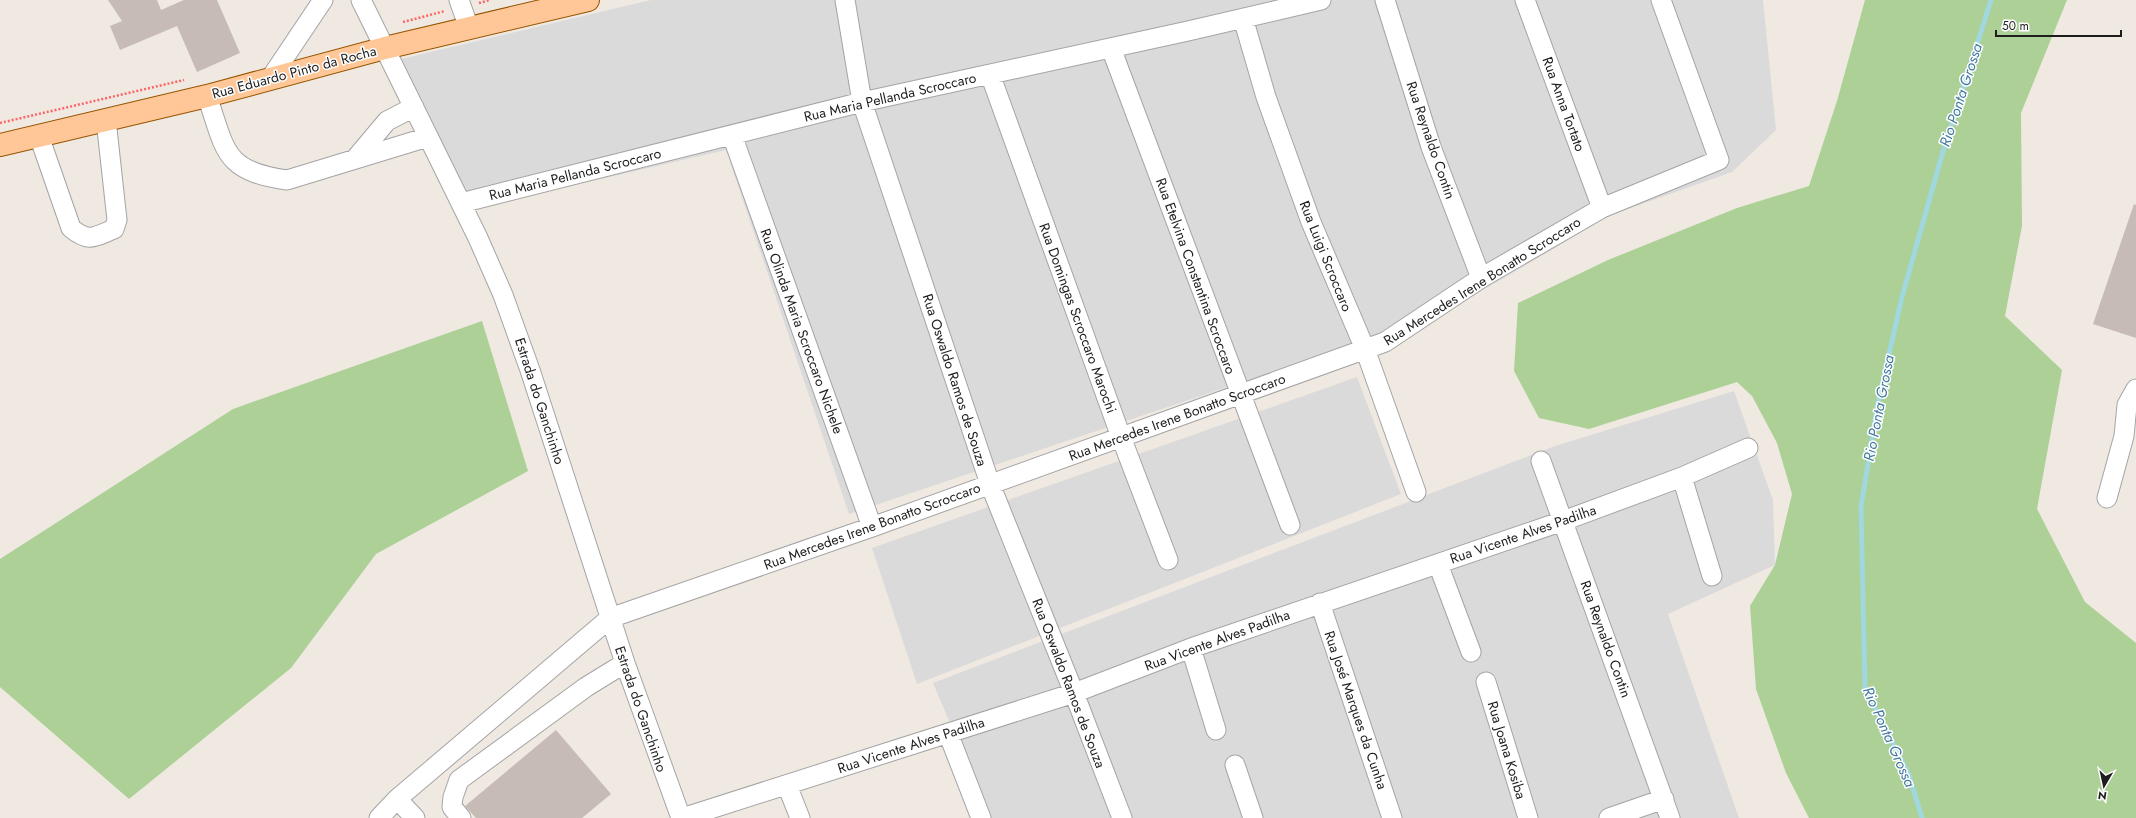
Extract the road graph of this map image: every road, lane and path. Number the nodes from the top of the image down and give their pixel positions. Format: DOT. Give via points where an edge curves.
graph roads {
  1 [pos="323,0"];
  2 [pos="361,0"];
  3 [pos="490,0"];
  4 [pos="588,0"];
  5 [pos="845,0"];
  6 [pos="1321,0"];
  7 [pos="1386,0"];
  8 [pos="1525,0"];
  9 [pos="1661,0"];
  10 [pos="460,3"];
  11 [pos="1242,18"];
  12 [pos="401,23"];
  13 [pos="469,28"];
  14 [pos="384,48"];
  15 [pos="1110,48"];
  16 [pos="990,74"];
  17 [pos="192,78"];
  18 [pos="270,79"];
  19 [pos="207,96"];
  20 [pos="862,102"];
  21 [pos="414,107"];
  22 [pos="106,120"];
  23 [pos="0,123"];
  24 [pos="732,135"];
  25 [pos="39,136"];
  26 [pos="428,137"];
  27 [pos="0,145"];
  28 [pos="355,159"];
  29 [pos="461,203"];
  30 [pos="1602,208"];
  31 [pos="1481,278"];
  32 [pos="1365,349"];
  33 [pos="2136,389"];
  34 [pos="1240,394"];
  35 [pos="1120,437"];
  36 [pos="1748,448"];
  37 [pos="1541,461"];
  38 [pos="1682,477"];
  39 [pos="990,484"];
  40 [pos="1416,492"];
  41 [pos="2107,498"];
  42 [pos="1563,521"];
  43 [pos="1290,526"];
  44 [pos="872,527"];
  45 [pos="1168,560"];
  46 [pos="1438,564"];
  47 [pos="1712,576"];
  48 [pos="1320,603"];
  49 [pos="610,618"];
  50 [pos="1191,648"];
  51 [pos="1471,652"];
  52 [pos="625,664"];
  53 [pos="1486,682"];
  54 [pos="1074,693"];
  55 [pos="1216,730"];
  56 [pos="948,733"];
  57 [pos="1235,765"];
  58 [pos="787,785"];
  59 [pos="398,799"];
  60 [pos="1664,799"];
  61 [pos="379,818"];
  62 [pos="415,818"];
  63 [pos="461,818"];
  64 [pos="681,818"];
  65 [pos="800,818"];
  66 [pos="981,818"];
  67 [pos="1122,818"];
  68 [pos="1253,818"];
  69 [pos="1392,818"];
  70 [pos="1528,818"];
  71 [pos="1609,818"];
  72 [pos="1670,818"];
  1 -- 18 [label="street"];
  2 -- 14 [label="street, Estrada do Ganchinho"];
  3 -- 10 [label="path"];
  4 -- 13 [label="main road, Rua Eduardo Pinto da Rocha"];
  5 -- 20 [label="street, Rua Oswaldo Ramos de Souza"];
  6 -- 11 [label="street, Rua Maria Pellanda Scroccaro"];
  7 -- 31 [label="street, Rua Reynaldo Contin" via="1431,147"];
  8 -- 30 [label="street, Rua Anna Tortato"];
  9 -- 30 [label="street, Rua Mercedes Irene Bonatto Scroccaro" via="1719,160"];
  10 -- 12 [label="path"];
  10 -- 13 [label="street"];
  11 -- 15 [label="street, Rua Maria Pellanda Scroccaro"];
  11 -- 32 [label="street, Rua Luigi Scroccaro" via="1266,97 1311,222"];
  13 -- 14 [label="main road, Rua Eduardo Pinto da Rocha"];
  14 -- 18 [label="main road, Rua Eduardo Pinto da Rocha"];
  14 -- 21 [label="street, Estrada do Ganchinho"];
  15 -- 16 [label="street, Rua Maria Pellanda Scroccaro"];
  15 -- 34 [label="street, Rua Etelvina Constantina Scroccaro"];
  16 -- 20 [label="street, Rua Maria Pellanda Scroccaro"];
  16 -- 35 [label="street, Rua Domingas Scroccaro Marochi"];
  17 -- 23 [label="path"];
  18 -- 19 [label="main road, Rua Eduardo Pinto da Rocha"];
  19 -- 22 [label="main road, Rua Eduardo Pinto da Rocha"];
  19 -- 28 [label="street" via="226,151 242,168 267,178 287,180"];
  20 -- 24 [label="street, Rua Maria Pellanda Scroccaro"];
  20 -- 39 [label="street, Rua Oswaldo Ramos de Souza"];
  21 -- 26 [label="street, Estrada do Ganchinho"];
  21 -- 28 [label="street" via="387,121"];
  22 -- 25 [label="main road, Rua Eduardo Pinto da Rocha"];
  22 -- 25 [label="street" via="117,220 114,229 92,237 82,237 71,228"];
  24 -- 29 [label="street, Rua Maria Pellanda Scroccaro"];
  24 -- 44 [label="street, Rua Olinda Maria Scroccaro Nichele"];
  25 -- 27 [label="main road, Rua Eduardo Pinto da Rocha"];
  26 -- 28 [label="street"];
  26 -- 29 [label="street, Estrada do Ganchinho"];
  29 -- 49 [label="street, Estrada do Ganchinho" via="490,264 517,331"];
  30 -- 31 [label="street, Rua Mercedes Irene Bonatto Scroccaro"];
  31 -- 32 [label="street, Rua Mercedes Irene Bonatto Scroccaro" via="1385,342"];
  32 -- 34 [label="street, Rua Mercedes Irene Bonatto Scroccaro"];
  32 -- 40 [label="street, Rua Luigi Scroccaro"];
  33 -- 41 [label="street" via="2127,405 2124,436"];
  34 -- 35 [label="street, Rua Mercedes Irene Bonatto Scroccaro"];
  34 -- 43 [label="street, Rua Etelvina Constantina Scroccaro"];
  35 -- 39 [label="street, Rua Mercedes Irene Bonatto Scroccaro"];
  35 -- 45 [label="street, Rua Domingas Scroccaro Marochi"];
  36 -- 38 [label="street, Rua Vicente Alves Padilha"];
  37 -- 42 [label="street, Rua Reynaldo Contin"];
  38 -- 42 [label="street, Rua Vicente Alves Padilha"];
  38 -- 47 [label="street"];
  39 -- 44 [label="street, Rua Mercedes Irene Bonatto Scroccaro"];
  39 -- 54 [label="street, Rua Oswaldo Ramos de Souza"];
  42 -- 46 [label="street, Rua Vicente Alves Padilha"];
  42 -- 60 [label="street, Rua Reynaldo Contin"];
  44 -- 49 [label="street, Rua Mercedes Irene Bonatto Scroccaro"];
  46 -- 48 [label="street, Rua Vicente Alves Padilha"];
  46 -- 51 [label="street"];
  48 -- 50 [label="street, Rua Vicente Alves Padilha"];
  48 -- 69 [label="street, Rua José Marques da Cunha"];
  49 -- 52 [label="street, Estrada do Ganchinho"];
  49 -- 59 [label="street"];
  50 -- 54 [label="street, Rua Vicente Alves Padilha"];
  50 -- 55 [label="street"];
  52 -- 63 [label="street" via="586,687 459,780 452,807"];
  52 -- 64 [label="street, Estrada do Ganchinho"];
  53 -- 70 [label="street, Rua Joana Kosiba"];
  54 -- 56 [label="street, Rua Vicente Alves Padilha"];
  54 -- 67 [label="street, Rua Oswaldo Ramos de Souza"];
  56 -- 58 [label="street, Rua Vicente Alves Padilha"];
  56 -- 66 [label="street"];
  57 -- 68 [label="street"];
  58 -- 64 [label="street, Rua Vicente Alves Padilha"];
  58 -- 65 [label="street"];
  59 -- 61 [label="street"];
  59 -- 62 [label="street"];
  60 -- 71 [label="street"];
  60 -- 72 [label="street, Rua Reynaldo Contin"];
}
